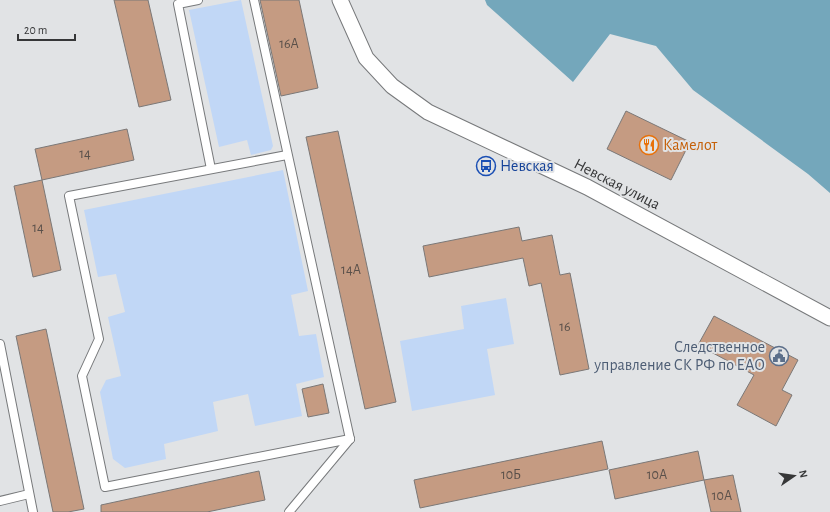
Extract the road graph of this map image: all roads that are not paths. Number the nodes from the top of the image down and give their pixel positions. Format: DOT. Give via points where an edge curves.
graph roads {
  1 [pos="198,0"];
  2 [pos="254,0"];
  3 [pos="340,0"];
  4 [pos="287,155"];
  5 [pos="211,169"];
  6 [pos="830,318"];
  7 [pos="0,344"];
  8 [pos="350,439"];
  9 [pos="29,494"];
  10 [pos="0,501"];
  11 [pos="33,512"];
  12 [pos="289,512"];
  1 -- 5 [label="lane" via="178,4"];
  2 -- 4 [label="lane"];
  3 -- 6 [label="street, Невская улица" via="366,58 392,86 428,112 587,187"];
  4 -- 5 [label="lane"];
  4 -- 8 [label="lane"];
  5 -- 8 [label="lane" via="69,196 99,339 82,376 105,487"];
  7 -- 9 [label="lane"];
  8 -- 12 [label="lane"];
  9 -- 10 [label="lane"];
  9 -- 11 [label="lane"];
}
